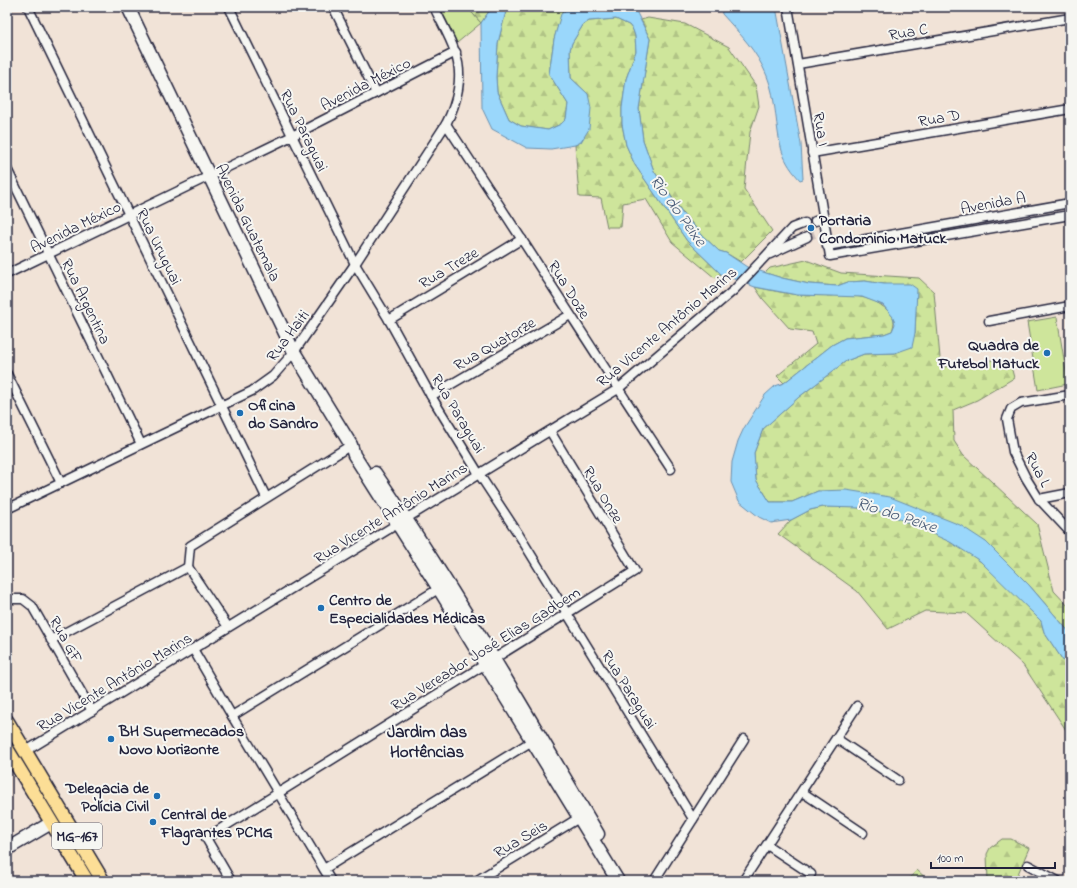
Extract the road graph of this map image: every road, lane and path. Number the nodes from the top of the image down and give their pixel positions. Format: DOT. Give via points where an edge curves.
graph roads {
  1 [pos="28,7"];
  2 [pos="128,7"];
  3 [pos="229,7"];
  4 [pos="334,7"];
  5 [pos="434,7"];
  6 [pos="788,7"];
  7 [pos="1070,18"];
  8 [pos="456,52"];
  9 [pos="798,64"];
  10 [pos="376,93"];
  11 [pos="1070,109"];
  12 [pos="446,124"];
  13 [pos="292,136"];
  14 [pos="812,153"];
  15 [pos="7,169"];
  16 [pos="209,176"];
  17 [pos="1070,203"];
  18 [pos="129,215"];
  19 [pos="1070,216"];
  20 [pos="805,223"];
  21 [pos="948,224"];
  22 [pos="950,236"];
  23 [pos="807,237"];
  24 [pos="522,239"];
  25 [pos="827,246"];
  26 [pos="48,254"];
  27 [pos="830,256"];
  28 [pos="766,257"];
  29 [pos="355,264"];
  30 [pos="7,274"];
  31 [pos="1070,306"];
  32 [pos="570,315"];
  33 [pos="389,320"];
  34 [pos="989,321"];
  35 [pos="294,352"];
  36 [pos="7,374"];
  37 [pos="618,389"];
  38 [pos="1070,395"];
  39 [pos="431,396"];
  40 [pos="222,405"];
  41 [pos="550,431"];
  42 [pos="141,444"];
  43 [pos="351,445"];
  44 [pos="671,469"];
  45 [pos="480,474"];
  46 [pos="61,483"];
  47 [pos="1070,493"];
  48 [pos="266,498"];
  49 [pos="1039,499"];
  50 [pos="7,509"];
  51 [pos="403,522"];
  52 [pos="1070,532"];
  53 [pos="188,567"];
  54 [pos="635,570"];
  55 [pos="443,586"];
  56 [pos="7,599"];
  57 [pos="567,614"];
  58 [pos="228,627"];
  59 [pos="51,640"];
  60 [pos="193,649"];
  61 [pos="490,662"];
  62 [pos="857,706"];
  63 [pos="92,711"];
  64 [pos="232,716"];
  65 [pos="7,721"];
  66 [pos="744,739"];
  67 [pos="837,739"];
  68 [pos="532,741"];
  69 [pos="7,749"];
  70 [pos="26,751"];
  71 [pos="898,780"];
  72 [pos="278,792"];
  73 [pos="802,792"];
  74 [pos="582,816"];
  75 [pos="693,818"];
  76 [pos="51,823"];
  77 [pos="863,833"];
  78 [pos="767,845"];
  79 [pos="7,849"];
  80 [pos="1028,865"];
  81 [pos="324,870"];
  82 [pos="811,874"];
  83 [pos="86,881"];
  84 [pos="103,881"];
  85 [pos="231,881"];
  86 [pos="331,881"];
  87 [pos="476,881"];
  88 [pos="618,881"];
  89 [pos="626,881"];
  90 [pos="654,881"];
  91 [pos="743,881"];
  92 [pos="1058,881"];
  1 -- 18 [label="street, Rua Uruguai"];
  2 -- 16 [label="street, Avenida Guatemala"];
  3 -- 13 [label="street, Rua Paraguai"];
  4 -- 10 [label="street"];
  5 -- 8 [label="street"];
  6 -- 9 [label="street, Rua I"];
  7 -- 9 [label="street, Rua C"];
  8 -- 10 [label="street, Avenida México"];
  8 -- 12 [label="street, Rua Haiti" via="459,85 453,110"];
  9 -- 14 [label="street, Rua I"];
  10 -- 13 [label="street, Avenida México"];
  11 -- 14 [label="street, Rua D"];
  12 -- 24 [label="street, Rua Doze"];
  12 -- 29 [label="street, Rua Haiti"];
  13 -- 16 [label="street, Avenida México"];
  13 -- 29 [label="street, Rua Paraguai"];
  14 -- 25 [label="street, Rua I" via="819,220"];
  15 -- 26 [label="street, Rua Argentina"];
  16 -- 18 [label="street, Avenida México"];
  16 -- 35 [label="street, Avenida Guatemala"];
  17 -- 21 [label="street, Avenida A"];
  18 -- 26 [label="street, Avenida México"];
  18 -- 40 [label="street, Rua Uruguai"];
  19 -- 22 [label="street, Avenida A"];
  20 -- 28 [label="street, Rua Vicente Antônio Marins" via="792,228"];
  21 -- 22 [label="street"];
  21 -- 25 [label="street, Avenida A"];
  22 -- 27 [label="street, Avenida A"];
  23 -- 28 [label="street, Rua Vicente Antônio Marins"];
  24 -- 32 [label="street, Rua Doze"];
  24 -- 33 [label="street, Rua Treze"];
  25 -- 27 [label="street, Rua I"];
  26 -- 30 [label="street, Avenida México"];
  26 -- 42 [label="street, Rua Argentina"];
  28 -- 37 [label="street, Rua Vicente Antônio Marins" via="734,290"];
  29 -- 33 [label="street, Rua Paraguai"];
  29 -- 35 [label="street, Rua Haiti"];
  31 -- 34 [label="street"];
  32 -- 37 [label="street, Rua Doze"];
  32 -- 39 [label="street, Rua Quatorze"];
  33 -- 39 [label="street, Rua Paraguai"];
  35 -- 40 [label="street, Rua Haiti" via="273,376 252,391"];
  35 -- 43 [label="street, Avenida Guatemala"];
  36 -- 46 [label="street"];
  37 -- 41 [label="street, Rua Vicente Antônio Marins"];
  37 -- 44 [label="street, Rua Doze"];
  38 -- 49 [label="street, Rua L" via="1021,403 1011,409 1007,419 1013,452"];
  39 -- 45 [label="street, Rua Paraguai"];
  40 -- 42 [label="street, Rua Haiti"];
  40 -- 48 [label="street, Rua Uruguai"];
  41 -- 45 [label="street, Rua Vicente Antônio Marins"];
  41 -- 54 [label="street, Rua Onze"];
  42 -- 46 [label="street, Rua Haiti"];
  43 -- 48 [label="street"];
  43 -- 51 [label="street, Avenida Guatemala" via="360,452"];
  45 -- 51 [label="street, Rua Vicente Antônio Marins"];
  45 -- 57 [label="street, Rua Paraguai"];
  46 -- 50 [label="street, Rua Haiti"];
  47 -- 49 [label="street"];
  48 -- 53 [label="street" via="190,546"];
  49 -- 52 [label="street, Rua L"];
  51 -- 55 [label="street, Avenida Guatemala"];
  51 -- 58 [label="street, Rua Vicente Antônio Marins"];
  53 -- 58 [label="street"];
  53 -- 59 [label="street"];
  54 -- 57 [label="street, Rua Vereador José Elias Gadbem"];
  55 -- 61 [label="street, Avenida Guatemala"];
  55 -- 64 [label="street"];
  56 -- 59 [label="street, Rua GF" via="23,599 32,606"];
  57 -- 61 [label="street, Rua Vereador José Elias Gadbem"];
  57 -- 75 [label="street, Rua Paraguai"];
  58 -- 60 [label="street, Rua Vicente Antônio Marins"];
  59 -- 63 [label="street, Rua GF"];
  60 -- 63 [label="street, Rua Vicente Antônio Marins"];
  60 -- 64 [label="street"];
  61 -- 68 [label="street"];
  61 -- 72 [label="street, Rua Vereador José Elias Gadbem"];
  61 -- 74 [label="street"];
  62 -- 67 [label="street"];
  63 -- 70 [label="street, Rua Vicente Antônio Marins"];
  64 -- 72 [label="street"];
  65 -- 70 [label="main road, MG-167"];
  66 -- 75 [label="street"];
  67 -- 71 [label="street"];
  67 -- 73 [label="street"];
  68 -- 74 [label="street"];
  68 -- 81 [label="street"];
  69 -- 76 [label="main road, MG-167"];
  70 -- 84 [label="main road, MG-167"];
  72 -- 81 [label="street"];
  72 -- 85 [label="street, Rua Vereador José Elias Gadbem" via="206,838"];
  73 -- 77 [label="street"];
  73 -- 78 [label="street"];
  74 -- 87 [label="street, Rua Seis"];
  74 -- 88 [label="street"];
  74 -- 89 [label="street"];
  75 -- 90 [label="street"];
  76 -- 79 [label="street"];
  76 -- 83 [label="main road, MG-167"];
  78 -- 82 [label="street"];
  78 -- 91 [label="street"];
  80 -- 92 [label="street"];
  81 -- 86 [label="street"];
}
